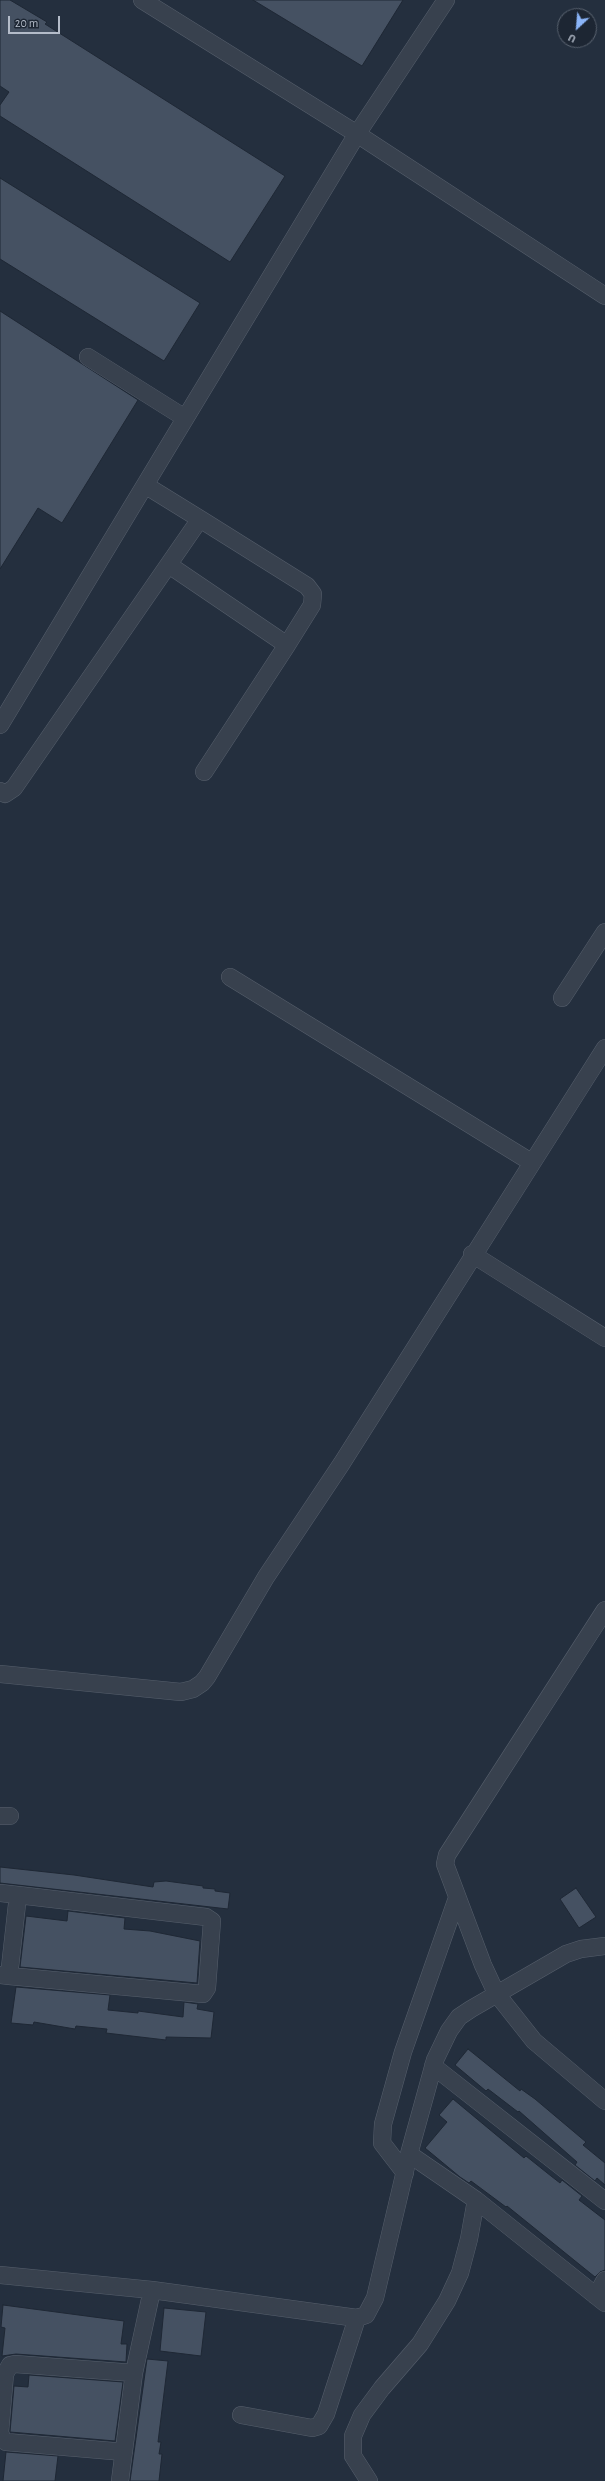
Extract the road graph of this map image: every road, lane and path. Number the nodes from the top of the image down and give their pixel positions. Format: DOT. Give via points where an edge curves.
graph roads {
  1 [pos="142,0"];
  2 [pos="446,0"];
  3 [pos="357,134"];
  4 [pos="605,296"];
  5 [pos="88,357"];
  6 [pos="185,418"];
  7 [pos="145,485"];
  8 [pos="200,519"];
  9 [pos="169,565"];
  10 [pos="287,645"];
  11 [pos="0,725"];
  12 [pos="204,772"];
  13 [pos="0,791"];
  14 [pos="605,932"];
  15 [pos="230,977"];
  16 [pos="562,998"];
  17 [pos="605,1048"];
  18 [pos="531,1162"];
  19 [pos="472,1254"];
  20 [pos="605,1338"];
  21 [pos="605,1610"];
  22 [pos="0,1674"];
  23 [pos="0,1893"];
  24 [pos="18,1895"];
  25 [pos="456,1898"];
  26 [pos="605,1946"];
  27 [pos="5,1976"];
  28 [pos="496,1993"];
  29 [pos="433,2066"];
  30 [pos="605,2101"];
  31 [pos="409,2154"];
  32 [pos="405,2173"];
  33 [pos="476,2200"];
  34 [pos="605,2201"];
  35 [pos="0,2275"];
  36 [pos="605,2280"];
  37 [pos="152,2290"];
  38 [pos="600,2300"];
  39 [pos="357,2318"];
  40 [pos="134,2372"];
  41 [pos="241,2415"];
  42 [pos="124,2452"];
  43 [pos="120,2481"];
  44 [pos="369,2481"];
  1 -- 3 [label="street"];
  2 -- 3 [label="street"];
  3 -- 4 [label="street"];
  3 -- 6 [label="street"];
  5 -- 6 [label="street"];
  6 -- 7 [label="street"];
  7 -- 8 [label="street"];
  7 -- 11 [label="street"];
  8 -- 9 [label="street"];
  8 -- 10 [label="street" via="307,586 313,594 312,605"];
  9 -- 10 [label="street"];
  9 -- 13 [label="street" via="14,788 5,794"];
  10 -- 12 [label="street"];
  14 -- 16 [label="street"];
  15 -- 18 [label="street"];
  17 -- 18 [label="street"];
  18 -- 19 [label="street"];
  19 -- 20 [label="street"];
  19 -- 22 [label="street" via="202,1683 181,1692"];
  21 -- 25 [label="street" via="447,1856 445,1868"];
  23 -- 24 [label="street"];
  24 -- 27 [label="street"];
  24 -- 27 [label="street" via="206,1917 212,1921 213,1928 207,1988 203,1994 198,1995"];
  25 -- 28 [label="street"];
  25 -- 32 [label="street" via="403,2052 383,2124 382,2142"];
  26 -- 28 [label="street" via="587,1947 566,1954"];
  28 -- 29 [label="street" via="459,2017 439,2049"];
  28 -- 30 [label="street" via="534,2041"];
  29 -- 31 [label="street"];
  29 -- 34 [label="street"];
  31 -- 32 [label="street"];
  31 -- 33 [label="street"];
  32 -- 39 [label="street" via="375,2298 366,2315"];
  33 -- 38 [label="street"];
  33 -- 44 [label="street" via="460,2273 447,2302 420,2344 362,2415 353,2436 353,2456"];
  35 -- 37 [label="street"];
  36 -- 38 [label="street"];
  37 -- 39 [label="street"];
  37 -- 40 [label="street"];
  39 -- 41 [label="street" via="326,2414 319,2426 312,2428"];
  40 -- 42 [label="street"];
  40 -- 42 [label="street" via="15,2364 10,2366 5,2374 0,2432 6,2442"];
  42 -- 43 [label="street"];
}
